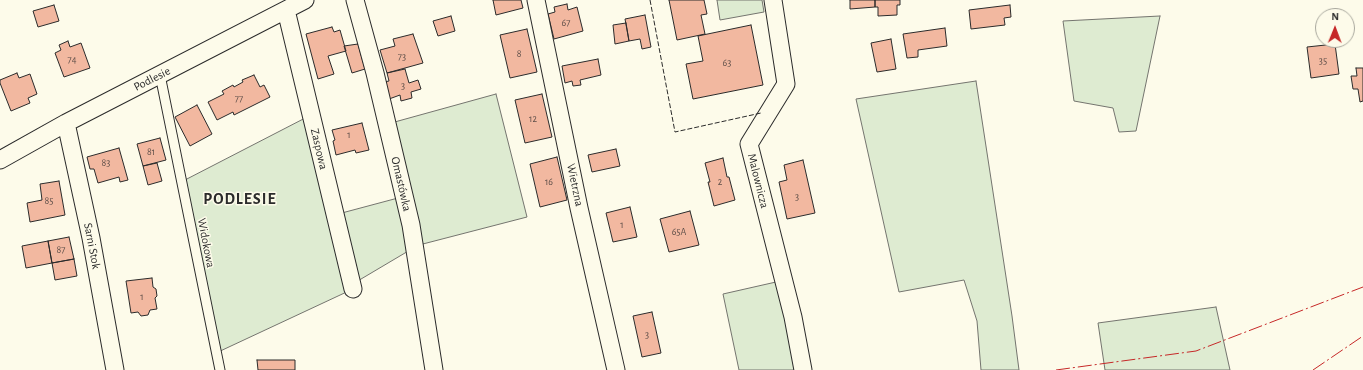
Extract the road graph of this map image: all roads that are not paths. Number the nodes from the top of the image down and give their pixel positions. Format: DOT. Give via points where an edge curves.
graph roads {
  1 [pos="305,0"];
  2 [pos="355,0"];
  3 [pos="536,0"];
  4 [pos="773,0"];
  5 [pos="286,10"];
  6 [pos="160,75"];
  7 [pos="66,123"];
  8 [pos="0,160"];
  9 [pos="353,289"];
  10 [pos="115,370"];
  11 [pos="220,370"];
  12 [pos="434,370"];
  13 [pos="616,370"];
  14 [pos="803,370"];
  1 -- 5 [label="street, Podlesie"];
  2 -- 12 [label="street, Omastówka" via="411,225"];
  3 -- 13 [label="street, Wietrzna"];
  4 -- 14 [label="street, Malownicza" via="786,84 749,144 793,317"];
  5 -- 6 [label="street, Podlesie"];
  5 -- 9 [label="street, Zaspowa"];
  6 -- 7 [label="street, Podlesie"];
  6 -- 11 [label="lane, Widokowa"];
  7 -- 8 [label="street, Podlesie"];
  7 -- 10 [label="street, Sarni Stok" via="91,238"];
}
